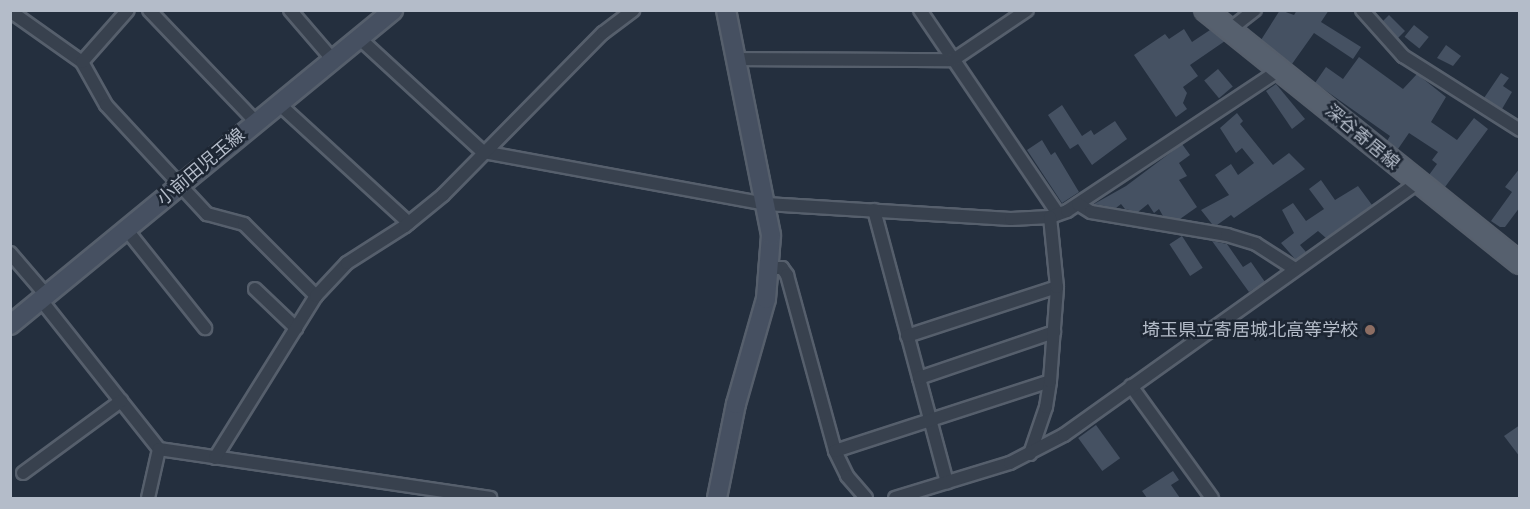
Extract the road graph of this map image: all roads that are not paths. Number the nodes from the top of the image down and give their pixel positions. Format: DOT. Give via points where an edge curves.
graph roads {
  1 [pos="128,10"];
  2 [pos="148,10"];
  3 [pos="290,10"];
  4 [pos="393,10"];
  5 [pos="633,10"];
  6 [pos="726,10"];
  7 [pos="920,10"];
  8 [pos="1027,10"];
  9 [pos="1205,10"];
  10 [pos="1255,10"];
  11 [pos="1362,10"];
  12 [pos="10,11"];
  13 [pos="1229,30"];
  14 [pos="359,39"];
  15 [pos="734,58"];
  16 [pos="333,60"];
  17 [pos="953,60"];
  18 [pos="82,62"];
  19 [pos="1279,70"];
  20 [pos="279,104"];
  21 [pos="256,122"];
  22 [pos="1520,130"];
  23 [pos="483,152"];
  24 [pos="182,183"];
  25 [pos="1417,183"];
  26 [pos="766,204"];
  27 [pos="1078,204"];
  28 [pos="874,210"];
  29 [pos="1054,216"];
  30 [pos="409,223"];
  31 [pos="126,229"];
  32 [pos="10,253"];
  33 [pos="1520,263"];
  34 [pos="770,268"];
  35 [pos="1295,269"];
  36 [pos="1057,287"];
  37 [pos="255,289"];
  38 [pos="316,296"];
  39 [pos="44,298"];
  40 [pos="10,325"];
  41 [pos="205,328"];
  42 [pos="296,328"];
  43 [pos="1054,332"];
  44 [pos="908,336"];
  45 [pos="919,378"];
  46 [pos="1050,381"];
  47 [pos="1131,386"];
  48 [pos="121,401"];
  49 [pos="930,420"];
  50 [pos="159,449"];
  51 [pos="835,451"];
  52 [pos="1030,454"];
  53 [pos="215,458"];
  54 [pos="23,473"];
  55 [pos="947,482"];
  56 [pos="148,498"];
  57 [pos="490,498"];
  58 [pos="717,498"];
  59 [pos="866,498"];
  60 [pos="895,498"];
  61 [pos="1212,498"];
  1 -- 18 [label="street"];
  2 -- 21 [label="street"];
  3 -- 16 [label="street"];
  4 -- 14 [label="street, 小前田児玉線"];
  5 -- 23 [label="street" via="603,33"];
  6 -- 15 [label="street"];
  7 -- 17 [label="street"];
  8 -- 17 [label="street"];
  9 -- 13 [label="main road, 深谷寄居線"];
  10 -- 13 [label="street"];
  11 -- 22 [label="street" via="1403,56"];
  12 -- 18 [label="street"];
  13 -- 19 [label="main road, 深谷寄居線"];
  14 -- 16 [label="street, 小前田児玉線"];
  14 -- 23 [label="street"];
  15 -- 17 [label="street"];
  15 -- 26 [label="street"];
  16 -- 20 [label="street, 小前田児玉線"];
  17 -- 29 [label="street"];
  18 -- 24 [label="street" via="106,105"];
  19 -- 25 [label="main road, 深谷寄居線"];
  19 -- 27 [label="street"];
  20 -- 21 [label="street, 小前田児玉線"];
  20 -- 30 [label="street"];
  21 -- 24 [label="street, 小前田児玉線"];
  23 -- 26 [label="street"];
  23 -- 30 [label="street" via="443,195"];
  24 -- 31 [label="street, 小前田児玉線"];
  24 -- 38 [label="street" via="207,214 244,224"];
  25 -- 33 [label="main road, 深谷寄居線"];
  25 -- 35 [label="street"];
  26 -- 28 [label="street"];
  26 -- 34 [label="street"];
  27 -- 29 [label="street"];
  27 -- 35 [label="street" via="1091,212 1227,235 1256,244"];
  28 -- 29 [label="street" via="992,218"];
  28 -- 44 [label="street"];
  29 -- 36 [label="street"];
  30 -- 38 [label="street" via="347,263"];
  31 -- 39 [label="street, 小前田児玉線"];
  31 -- 41 [label="street"];
  32 -- 39 [label="street"];
  34 -- 51 [label="street" via="782,268 787,275"];
  34 -- 58 [label="street"];
  35 -- 47 [label="street"];
  36 -- 43 [label="street"];
  36 -- 44 [label="street"];
  37 -- 42 [label="street"];
  38 -- 42 [label="street"];
  39 -- 40 [label="street, 小前田児玉線"];
  39 -- 48 [label="street"];
  42 -- 53 [label="street"];
  43 -- 45 [label="street"];
  43 -- 46 [label="street"];
  44 -- 45 [label="street"];
  45 -- 49 [label="street"];
  46 -- 49 [label="street"];
  46 -- 52 [label="street" via="1046,407"];
  47 -- 52 [label="street"];
  47 -- 61 [label="street"];
  48 -- 50 [label="street"];
  48 -- 54 [label="street"];
  49 -- 51 [label="street"];
  49 -- 55 [label="street"];
  50 -- 53 [label="street"];
  50 -- 56 [label="street"];
  51 -- 59 [label="street" via="847,476"];
  52 -- 55 [label="street"];
  53 -- 57 [label="street"];
  55 -- 60 [label="street"];
}
